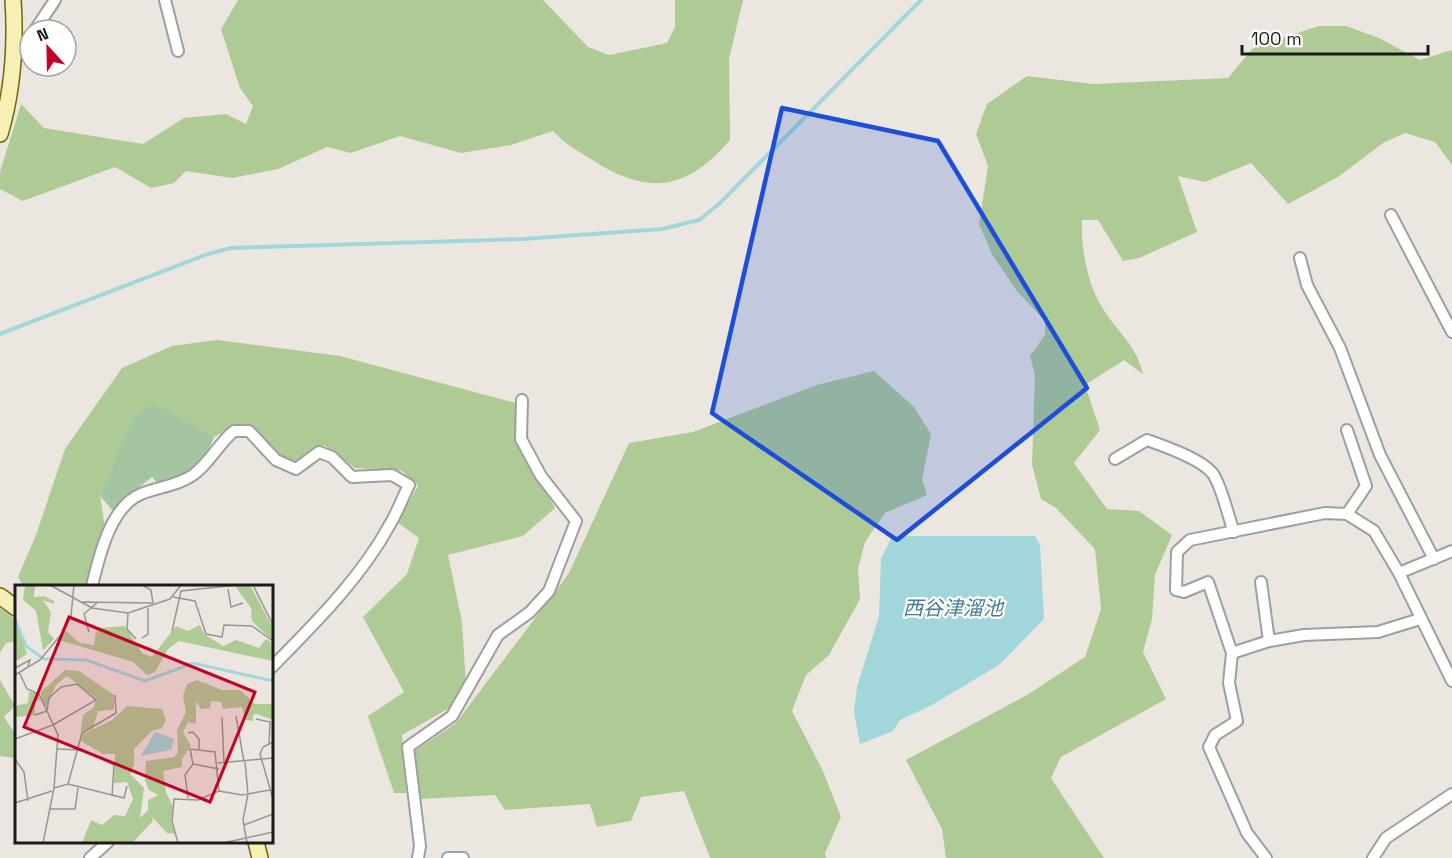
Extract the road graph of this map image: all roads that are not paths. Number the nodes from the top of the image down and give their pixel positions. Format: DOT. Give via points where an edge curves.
graph roads {
  1 [pos="13,0"];
  2 [pos="55,0"];
  3 [pos="165,0"];
  4 [pos="18,18"];
  5 [pos="43,18"];
  6 [pos="178,51"];
  7 [pos="18,59"];
  8 [pos="0,134"];
  9 [pos="1391,215"];
  10 [pos="1300,258"];
  11 [pos="1452,332"];
  12 [pos="522,400"];
  13 [pos="1347,430"];
  14 [pos="1115,459"];
  15 [pos="1347,514"];
  16 [pos="1234,532"];
  17 [pos="1452,551"];
  18 [pos="1434,559"];
  19 [pos="1399,573"];
  20 [pos="1261,582"];
  21 [pos="92,585"];
  22 [pos="0,596"];
  23 [pos="15,607"];
  24 [pos="1420,619"];
  25 [pos="1269,641"];
  26 [pos="1232,653"];
  27 [pos="273,666"];
  28 [pos="1452,681"];
  29 [pos="1452,794"];
  30 [pos="107,843"];
  31 [pos="256,843"];
  32 [pos="90,858"];
  33 [pos="260,858"];
  34 [pos="418,858"];
  35 [pos="448,858"];
  36 [pos="463,858"];
  37 [pos="1266,858"];
  38 [pos="1373,858"];
  1 -- 4 [label="street"];
  2 -- 5 [label="street"];
  3 -- 6 [label="street"];
  7 -- 8 [label="street"];
  9 -- 11 [label="street"];
  10 -- 18 [label="street" via="1307,285 1340,348 1380,455"];
  12 -- 34 [label="street" via="521,439 541,476 576,521 549,591 531,612 498,634 452,716 408,747 420,846"];
  13 -- 15 [label="street" via="1366,486"];
  14 -- 16 [label="street" via="1147,440 1205,467 1213,474"];
  15 -- 16 [label="street" via="1325,513"];
  15 -- 19 [label="street" via="1374,531"];
  16 -- 26 [label="street" via="1190,540 1177,552 1175,560 1176,590 1185,592 1208,582"];
  17 -- 18 [label="street"];
  18 -- 19 [label="street"];
  19 -- 24 [label="street"];
  20 -- 25 [label="street"];
  21 -- 27 [label="street" via="99,557 119,512 138,496 194,474 234,431 249,431 276,460 296,469 320,452 332,457 352,477 392,476 409,485 389,527 353,578"];
  22 -- 23 [label="street"];
  24 -- 25 [label="street" via="1378,632 1304,635"];
  24 -- 28 [label="street"];
  25 -- 26 [label="street"];
  26 -- 37 [label="street" via="1229,683 1237,721 1215,735 1209,747 1247,833"];
  29 -- 38 [label="street" via="1402,825 1386,838"];
  30 -- 32 [label="street"];
  31 -- 33 [label="street"];
  35 -- 36 [label="street"];
}
